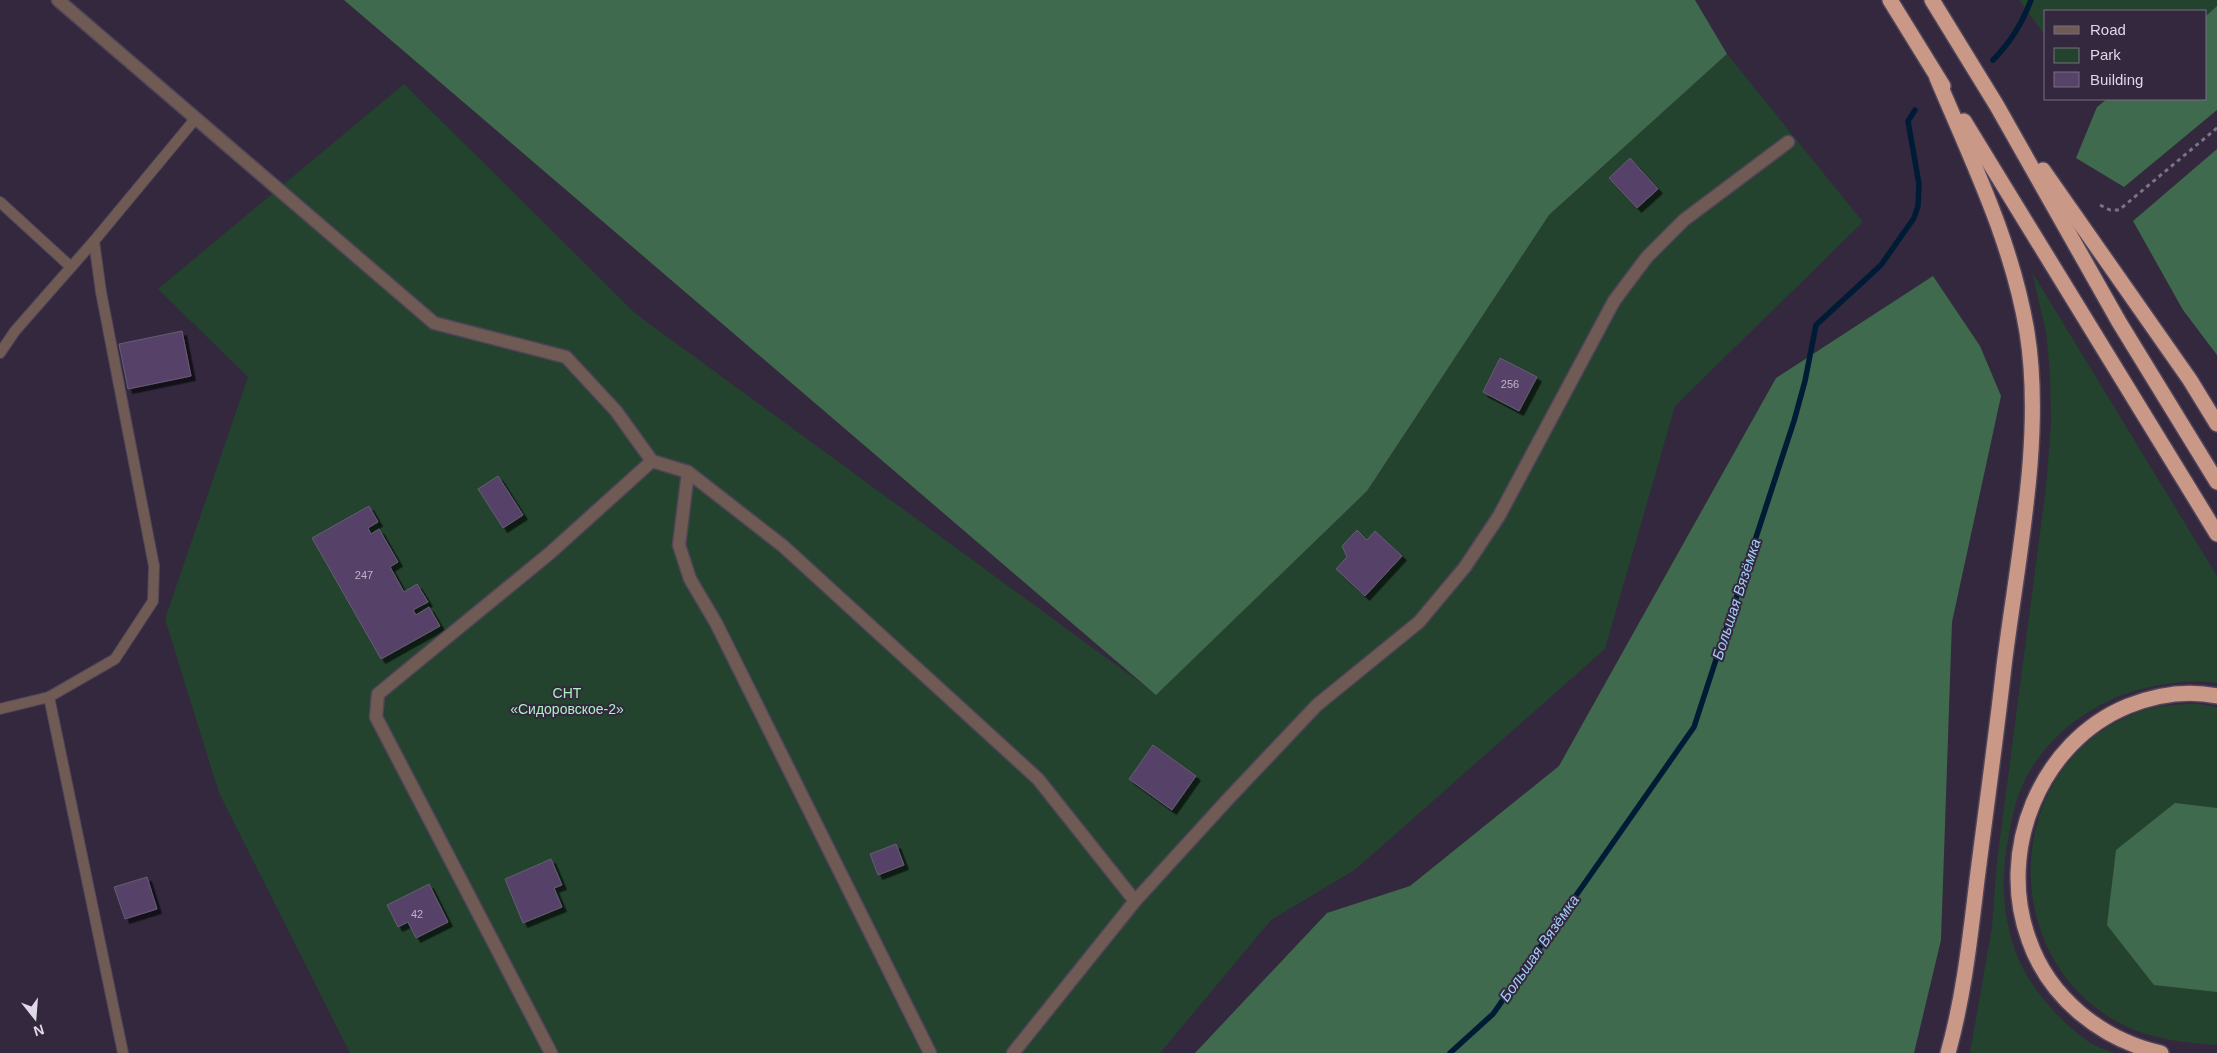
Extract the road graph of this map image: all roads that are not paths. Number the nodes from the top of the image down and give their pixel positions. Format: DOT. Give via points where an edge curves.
graph roads {
  1 [pos="58,0"];
  2 [pos="1890,0"];
  3 [pos="1932,0"];
  4 [pos="1937,78"];
  5 [pos="1997,106"];
  6 [pos="196,118"];
  7 [pos="1788,142"];
  8 [pos="0,202"];
  9 [pos="94,241"];
  10 [pos="72,266"];
  11 [pos="0,353"];
  12 [pos="2217,424"];
  13 [pos="652,461"];
  14 [pos="688,472"];
  15 [pos="2217,482"];
  16 [pos="2217,534"];
  17 [pos="2217,696"];
  18 [pos="49,698"];
  19 [pos="0,709"];
  20 [pos="1135,901"];
  21 [pos="123,1053"];
  22 [pos="552,1053"];
  23 [pos="930,1053"];
  24 [pos="1013,1053"];
  25 [pos="1948,1053"];
  26 [pos="2161,1053"];
  1 -- 6 [label="street"];
  2 -- 4 [label="highway"];
  3 -- 5 [label="highway"];
  4 -- 16 [label="highway"];
  4 -- 25 [label="highway" via="2010,258 2027,332 2033,394 2027,486 1990,788 1966,972"];
  5 -- 12 [label="highway" via="2173,356"];
  5 -- 15 [label="highway" via="2120,322"];
  6 -- 9 [label="lane"];
  6 -- 13 [label="street" via="434,322 566,357 616,411"];
  7 -- 20 [label="street" via="1684,220 1630,279 1614,301 1499,516 1465,567 1419,622 1317,705"];
  8 -- 10 [label="lane"];
  9 -- 10 [label="lane"];
  9 -- 18 [label="lane" via="154,566 153,602 115,659"];
  10 -- 11 [label="lane"];
  13 -- 14 [label="street"];
  13 -- 22 [label="street" via="550,553 378,694 376,717"];
  14 -- 20 [label="street" via="783,546 1038,779"];
  14 -- 23 [label="street" via="679,545 690,579 716,623"];
  17 -- 26 [label="highway" via="2177,694 2140,701 2101,720 2080,736 2059,757 2044,780 2030,810 2021,850 2020,892 2025,928 2039,963 2054,986 2091,1022 2131,1044"];
  18 -- 19 [label="lane"];
  18 -- 21 [label="lane"];
  20 -- 24 [label="street"];
}
